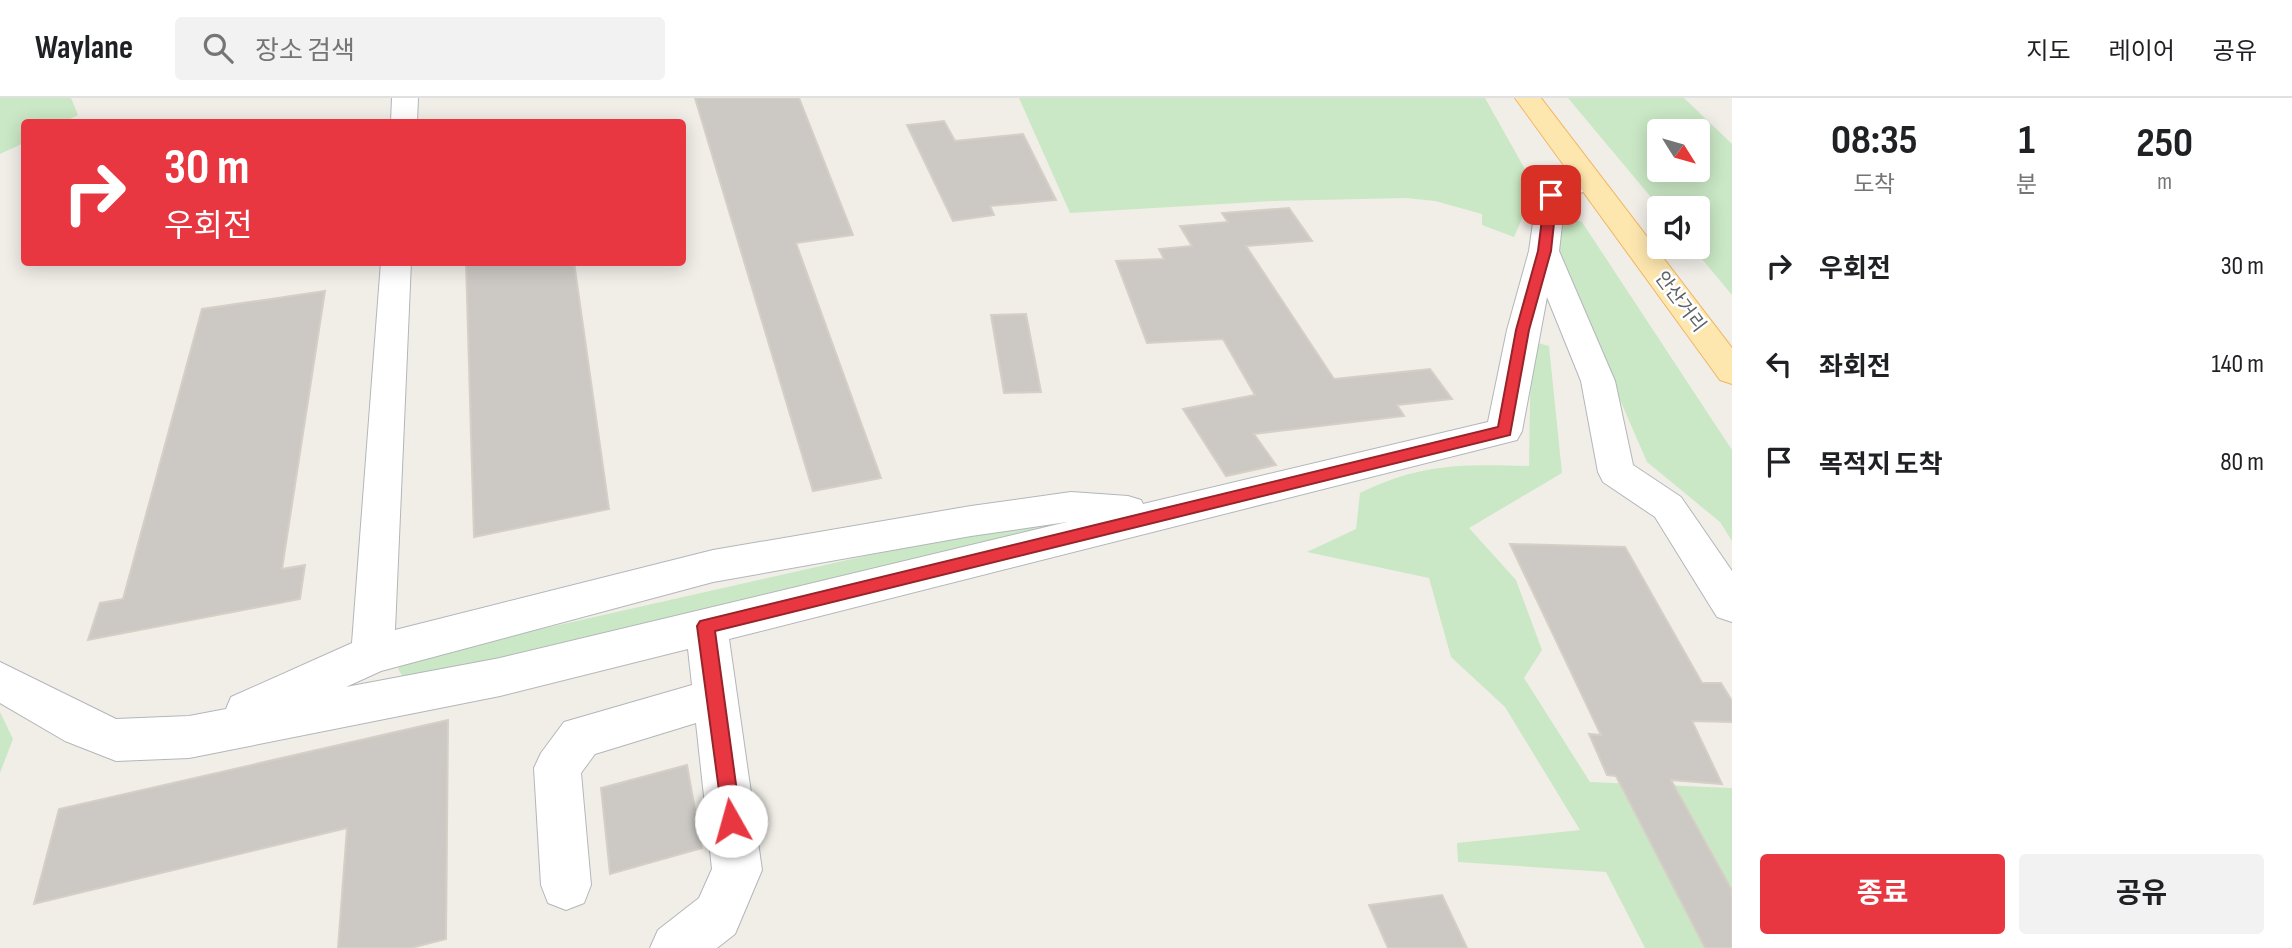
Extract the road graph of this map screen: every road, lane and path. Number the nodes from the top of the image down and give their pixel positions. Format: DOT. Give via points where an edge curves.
graph roads {
  1 [pos="405,98"];
  2 [pos="1528,98"];
  3 [pos="404,119"];
  4 [pos="1588,180"];
  5 [pos="1544,251"];
  6 [pos="396,266"];
  7 [pos="1732,372"];
  8 [pos="1162,513"];
  9 [pos="1732,605"];
  10 [pos="706,626"];
  11 [pos="373,653"];
  12 [pos="0,681"];
  13 [pos="715,698"];
  14 [pos="189,737"];
  15 [pos="566,885"];
  16 [pos="676,948"];
  1 -- 3 [label="lane"];
  2 -- 4 [label="main road, 안산거리"];
  4 -- 5 [label="lane" via="1551,195"];
  4 -- 7 [label="main road, 안산거리"];
  5 -- 8 [label="lane" via="1522,330 1504,431"];
  5 -- 9 [label="lane" via="1598,381 1616,472 1668,508"];
  6 -- 11 [label="lane"];
  8 -- 10 [label="lane"];
  8 -- 11 [label="lane" via="1071,507 713,566"];
  10 -- 13 [label="lane"];
  10 -- 14 [label="lane" via="500,677"];
  11 -- 14 [label="lane"];
  12 -- 14 [label="lane" via="116,740"];
  13 -- 15 [label="lane" via="580,737 557,768"];
  13 -- 16 [label="lane" via="737,870 717,916"];
}
